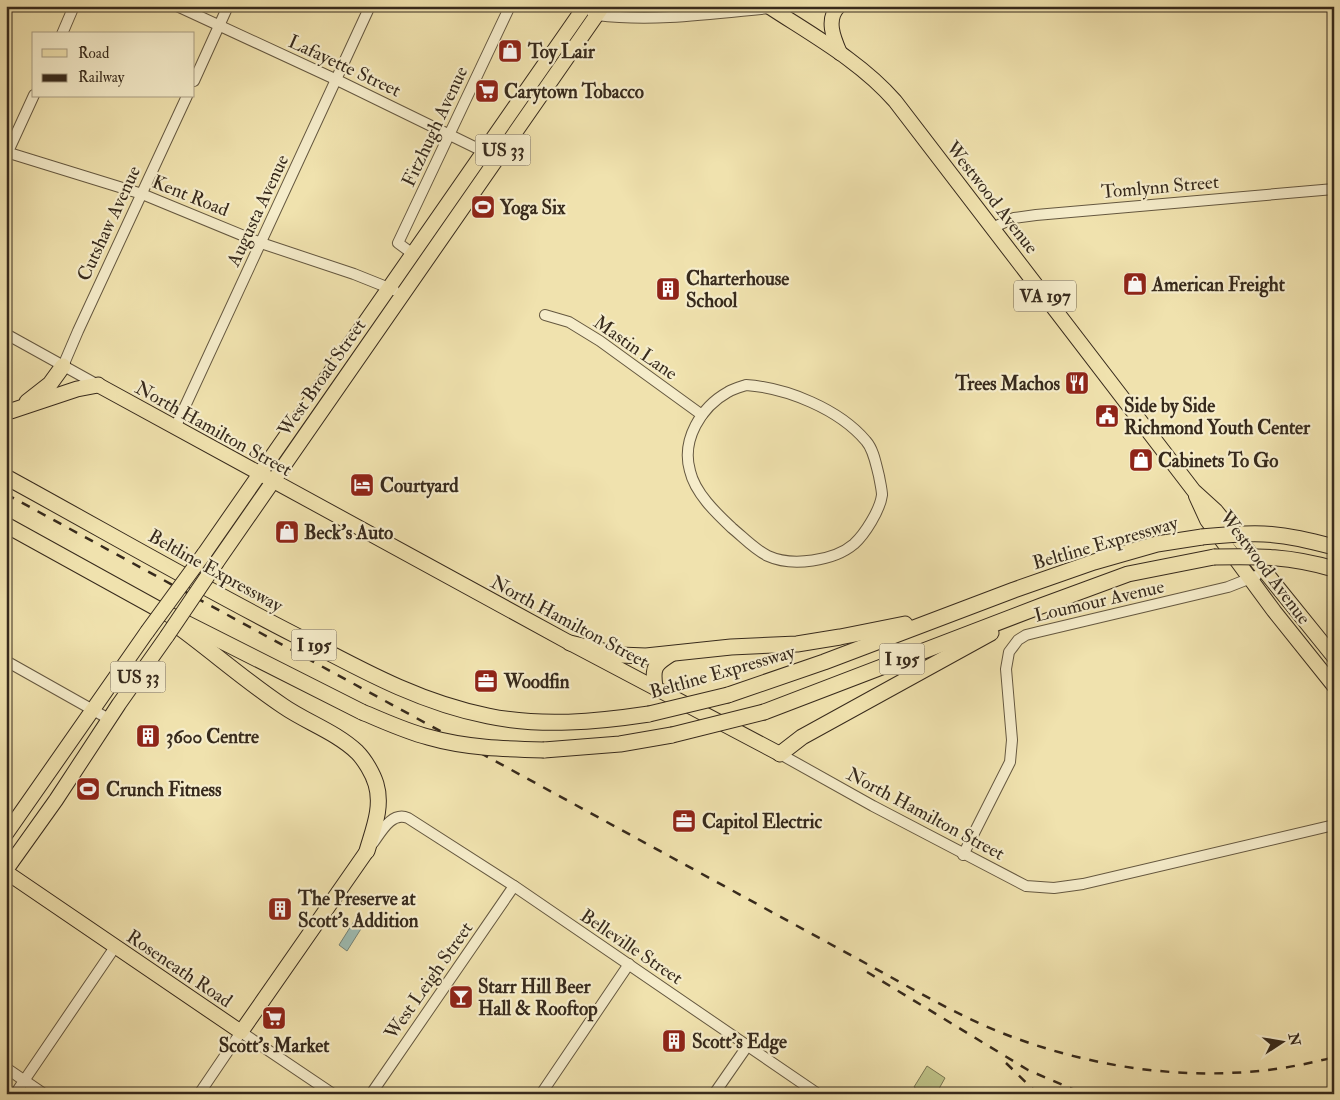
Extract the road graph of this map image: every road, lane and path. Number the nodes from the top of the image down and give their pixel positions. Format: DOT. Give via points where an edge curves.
graph roads {
  1 [pos="74,6"];
  2 [pos="177,6"];
  3 [pos="228,6"];
  4 [pos="370,6"];
  5 [pos="510,6"];
  6 [pos="585,6"];
  7 [pos="793,6"];
  8 [pos="839,6"];
  9 [pos="769,7"];
  10 [pos="600,11"];
  11 [pos="219,26"];
  12 [pos="63,32"];
  13 [pos="840,53"];
  14 [pos="195,79"];
  15 [pos="337,80"];
  16 [pos="33,98"];
  17 [pos="186,98"];
  18 [pos="450,134"];
  19 [pos="484,151"];
  20 [pos="7,154"];
  21 [pos="497,158"];
  22 [pos="1334,189"];
  23 [pos="142,194"];
  24 [pos="992,228"];
  25 [pos="261,243"];
  26 [pos="413,254"];
  27 [pos="396,291"];
  28 [pos="545,315"];
  29 [pos="6,334"];
  30 [pos="64,366"];
  31 [pos="98,386"];
  32 [pos="8,412"];
  33 [pos="702,415"];
  34 [pos="172,427"];
  35 [pos="6,477"];
  36 [pos="266,478"];
  37 [pos="1194,491"];
  38 [pos="6,525"];
  39 [pos="1334,547"];
  40 [pos="1334,569"];
  41 [pos="1265,572"];
  42 [pos="1249,578"];
  43 [pos="1041,606"];
  44 [pos="158,609"];
  45 [pos="946,616"];
  46 [pos="570,643"];
  47 [pos="673,653"];
  48 [pos="1334,657"];
  49 [pos="6,662"];
  50 [pos="1334,686"];
  51 [pos="655,687"];
  52 [pos="93,709"];
  53 [pos="109,718"];
  54 [pos="780,754"];
  55 [pos="12,816"];
  56 [pos="1334,825"];
  57 [pos="6,834"];
  58 [pos="367,851"];
  59 [pos="963,855"];
  60 [pos="6,871"];
  61 [pos="514,886"];
  62 [pos="115,947"];
  63 [pos="629,964"];
  64 [pos="241,1032"];
  65 [pos="748,1045"];
  66 [pos="6,1068"];
  67 [pos="24,1080"];
  68 [pos="15,1094"];
  69 [pos="44,1094"];
  70 [pos="198,1094"];
  71 [pos="333,1094"];
  72 [pos="370,1094"];
  73 [pos="541,1094"];
  74 [pos="714,1094"];
  75 [pos="818,1094"];
  1 -- 12 [label="street"];
  2 -- 11 [label="street, Lafayette Street"];
  3 -- 11 [label="street"];
  4 -- 15 [label="street, Augusta Avenue"];
  5 -- 18 [label="street, Fitzhugh Avenue"];
  6 -- 10 [label="street"];
  6 -- 19 [label="main road, West Broad Street / US 33"];
  7 -- 9 [label="street"];
  8 -- 13 [label="main road" via="833,14 832,28"];
  9 -- 10 [label="street" via="666,17 616,17"];
  9 -- 13 [label="main road, Westwood Avenue / VA 197"];
  10 -- 21 [label="main road, West Broad Street / US 33"];
  11 -- 14 [label="street"];
  11 -- 15 [label="street, Lafayette Street"];
  13 -- 24 [label="main road, Westwood Avenue / VA 197" via="882,87"];
  15 -- 18 [label="street, Lafayette Street"];
  15 -- 25 [label="street, Augusta Avenue"];
  16 -- 20 [label="street"];
  17 -- 23 [label="street, Cutshaw Avenue"];
  18 -- 19 [label="street, Lafayette Street"];
  18 -- 26 [label="street, Fitzhugh Avenue" via="398,243"];
  19 -- 21 [label="street, Lafayette Street"];
  19 -- 26 [label="main road, West Broad Street / US 33"];
  20 -- 23 [label="street, Kent Road"];
  21 -- 27 [label="main road, West Broad Street / US 33"];
  22 -- 24 [label="street, Tomlynn Street" via="1036,214 1014,218"];
  23 -- 25 [label="street, Kent Road"];
  23 -- 30 [label="street, Cutshaw Avenue"];
  24 -- 37 [label="main road, Westwood Avenue / VA 197"];
  25 -- 27 [label="street, Kent Road"];
  25 -- 34 [label="street, Augusta Avenue"];
  26 -- 27 [label="main road, West Broad Street / US 33"];
  27 -- 36 [label="main road, West Broad Street / US 33"];
  28 -- 33 [label="street, Mastin Lane" via="569,322 600,341"];
  29 -- 30 [label="street, North Hamilton Street"];
  30 -- 31 [label="street, North Hamilton Street"];
  30 -- 32 [label="highway" via="41,392"];
  31 -- 32 [label="highway" via="77,389"];
  31 -- 34 [label="main road, North Hamilton Street"];
  33 -- 33 [label="street" via="692,432 687,452 690,472 700,493 726,523 768,556 788,562 812,561 838,554 854,544 867,529 882,495 880,480 868,442 850,425 817,404 766,386 746,385 730,390"];
  34 -- 36 [label="main road, North Hamilton Street"];
  35 -- 45 [label="highway, Beltline Expressway / I 195, bridge" via="246,610 395,687 428,700 516,721 610,720 728,695"];
  36 -- 46 [label="main road, North Hamilton Street"];
  36 -- 52 [label="main road, West Broad Street / US 33, bridge" via="204,554"];
  36 -- 53 [label="main road, West Broad Street / US 33, bridge" via="217,562"];
  37 -- 41 [label="main road, Westwood Avenue / VA 197" via="1216,511"];
  37 -- 42 [label="main road, Westwood Avenue / VA 197" via="1207,520"];
  38 -- 44 [label="highway, Beltline Expressway / I 195"];
  39 -- 45 [label="highway, Beltline Expressway / I 195, bridge" via="1266,534 1202,537 1156,544 1094,562"];
  40 -- 43 [label="highway, Beltline Expressway / I 195, bridge" via="1289,558 1214,557 1128,574"];
  41 -- 42 [label="street, Loumour Avenue"];
  41 -- 48 [label="main road, Westwood Avenue / VA 197"];
  42 -- 50 [label="main road, Westwood Avenue / VA 197"];
  42 -- 59 [label="street, Loumour Avenue" via="1203,594 1038,632 1018,640 1009,652 1006,669 1012,740 1010,762"];
  43 -- 44 [label="highway, Beltline Expressway / I 195, bridge" via="764,712 620,744 544,750 471,746 428,737 362,712"];
  43 -- 54 [label="highway" via="802,737"];
  44 -- 58 [label="highway" via="282,706 358,753 377,786 376,821"];
  45 -- 47 [label="highway" via="797,644"];
  46 -- 47 [label="highway" via="620,654"];
  46 -- 51 [label="main road, North Hamilton Street"];
  47 -- 51 [label="highway" via="655,668"];
  49 -- 52 [label="street"];
  51 -- 54 [label="main road, North Hamilton Street"];
  52 -- 53 [label="street"];
  52 -- 55 [label="main road, West Broad Street / US 33"];
  53 -- 60 [label="main road, West Broad Street / US 33"];
  54 -- 59 [label="street, North Hamilton Street"];
  55 -- 57 [label="main road, West Broad Street / US 33"];
  56 -- 59 [label="street, North Hamilton Street" via="1135,873 1054,888 1026,886"];
  58 -- 61 [label="street, Belleville Street" via="396,817 404,816"];
  58 -- 64 [label="main road"];
  60 -- 62 [label="main road, Roseneath Road"];
  61 -- 63 [label="street, Belleville Street"];
  61 -- 72 [label="street, West Leigh Street"];
  62 -- 64 [label="main road, Roseneath Road"];
  62 -- 67 [label="street"];
  63 -- 65 [label="street, Belleville Street"];
  63 -- 73 [label="street"];
  64 -- 70 [label="street"];
  64 -- 71 [label="street, Roseneath Road"];
  65 -- 74 [label="street"];
  65 -- 75 [label="street, Belleville Street"];
  66 -- 67 [label="street"];
  67 -- 68 [label="street"];
  67 -- 69 [label="street"];
}
